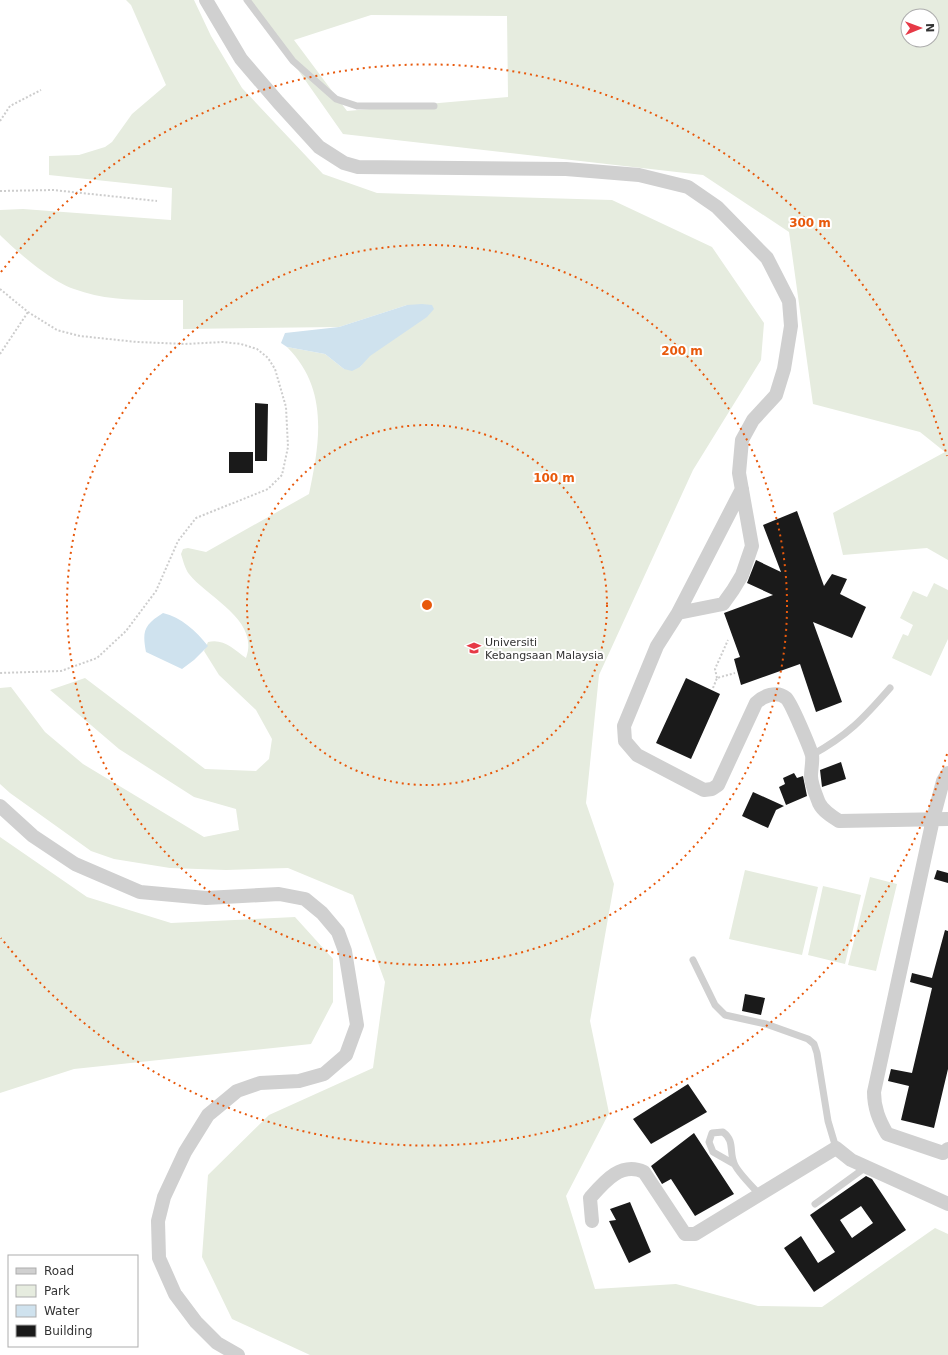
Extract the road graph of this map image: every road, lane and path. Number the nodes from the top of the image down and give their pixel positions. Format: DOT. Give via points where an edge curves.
graph roads {
  1 [pos="206,0"];
  2 [pos="247,0"];
  3 [pos="42,90"];
  4 [pos="434,106"];
  5 [pos="0,121"];
  6 [pos="0,191"];
  7 [pos="157,201"];
  8 [pos="0,289"];
  9 [pos="28,312"];
  10 [pos="0,354"];
  11 [pos="742,489"];
  12 [pos="678,614"];
  13 [pos="728,640"];
  14 [pos="0,673"];
  15 [pos="735,673"];
  16 [pos="717,678"];
  17 [pos="714,688"];
  18 [pos="890,688"];
  19 [pos="812,755"];
  20 [pos="948,773"];
  21 [pos="0,806"];
  22 [pos="933,819"];
  23 [pos="948,819"];
  24 [pos="693,960"];
  25 [pos="836,1148"];
  26 [pos="948,1149"];
  27 [pos="734,1164"];
  28 [pos="866,1167"];
  29 [pos="760,1195"];
  30 [pos="815,1204"];
  31 [pos="948,1204"];
  32 [pos="592,1221"];
  33 [pos="238,1355"];
  1 -- 11 [label="street" via="241,59 319,146 344,163 358,167 566,169 639,175 688,187 717,207 767,258 789,301 791,326 784,369 776,395 753,420 742,440 739,473"];
  2 -- 4 [label="lane" via="293,61 336,99 357,106"];
  3 -- 5 [label="path" via="10,106"];
  6 -- 7 [label="path" via="53,190"];
  8 -- 9 [label="path"];
  9 -- 10 [label="path"];
  9 -- 14 [label="path" via="57,330 80,336 137,342 223,342 257,349 268,358 275,369 286,407 288,447 282,475 268,489 196,518 178,541 156,590 126,630 97,658 61,671"];
  11 -- 12 [label="street"];
  11 -- 12 [label="street" via="752,546 742,575 723,604"];
  12 -- 19 [label="street" via="657,646 624,726 625,741 636,755 704,790 712,789 718,785 756,703 762,697 770,695 787,698"];
  13 -- 16 [label="path" via="715,668"];
  15 -- 16 [label="path"];
  16 -- 17 [label="path"];
  18 -- 19 [label="lane" via="862,720 837,741"];
  19 -- 22 [label="street" via="810,779 820,804 829,815 839,821"];
  20 -- 22 [label="street" via="943,781"];
  21 -- 33 [label="street" via="33,836 75,864 140,892 206,898 279,894 305,900 322,913 338,932 345,952 357,1025 346,1055 324,1074 299,1082 260,1083 237,1091 208,1115 185,1152 164,1197 159,1215 159,1258 175,1294 196,1322 217,1343"];
  22 -- 23 [label="street"];
  22 -- 26 [label="street" via="874,1092 874,1103 879,1119 888,1134 933,1151 943,1153"];
  24 -- 25 [label="lane" via="715,1005 725,1015 773,1027 808,1039 814,1044 818,1053 828,1121"];
  25 -- 28 [label="street" via="851,1160"];
  25 -- 29 [label="street"];
  27 -- 27 [label="lane" via="728,1136 723,1132 712,1133 709,1142 713,1152"];
  27 -- 29 [label="lane"];
  28 -- 30 [label="lane"];
  28 -- 31 [label="street"];
  29 -- 32 [label="street" via="690,1235 685,1234 644,1172 630,1168 607,1178 590,1198"];
}
